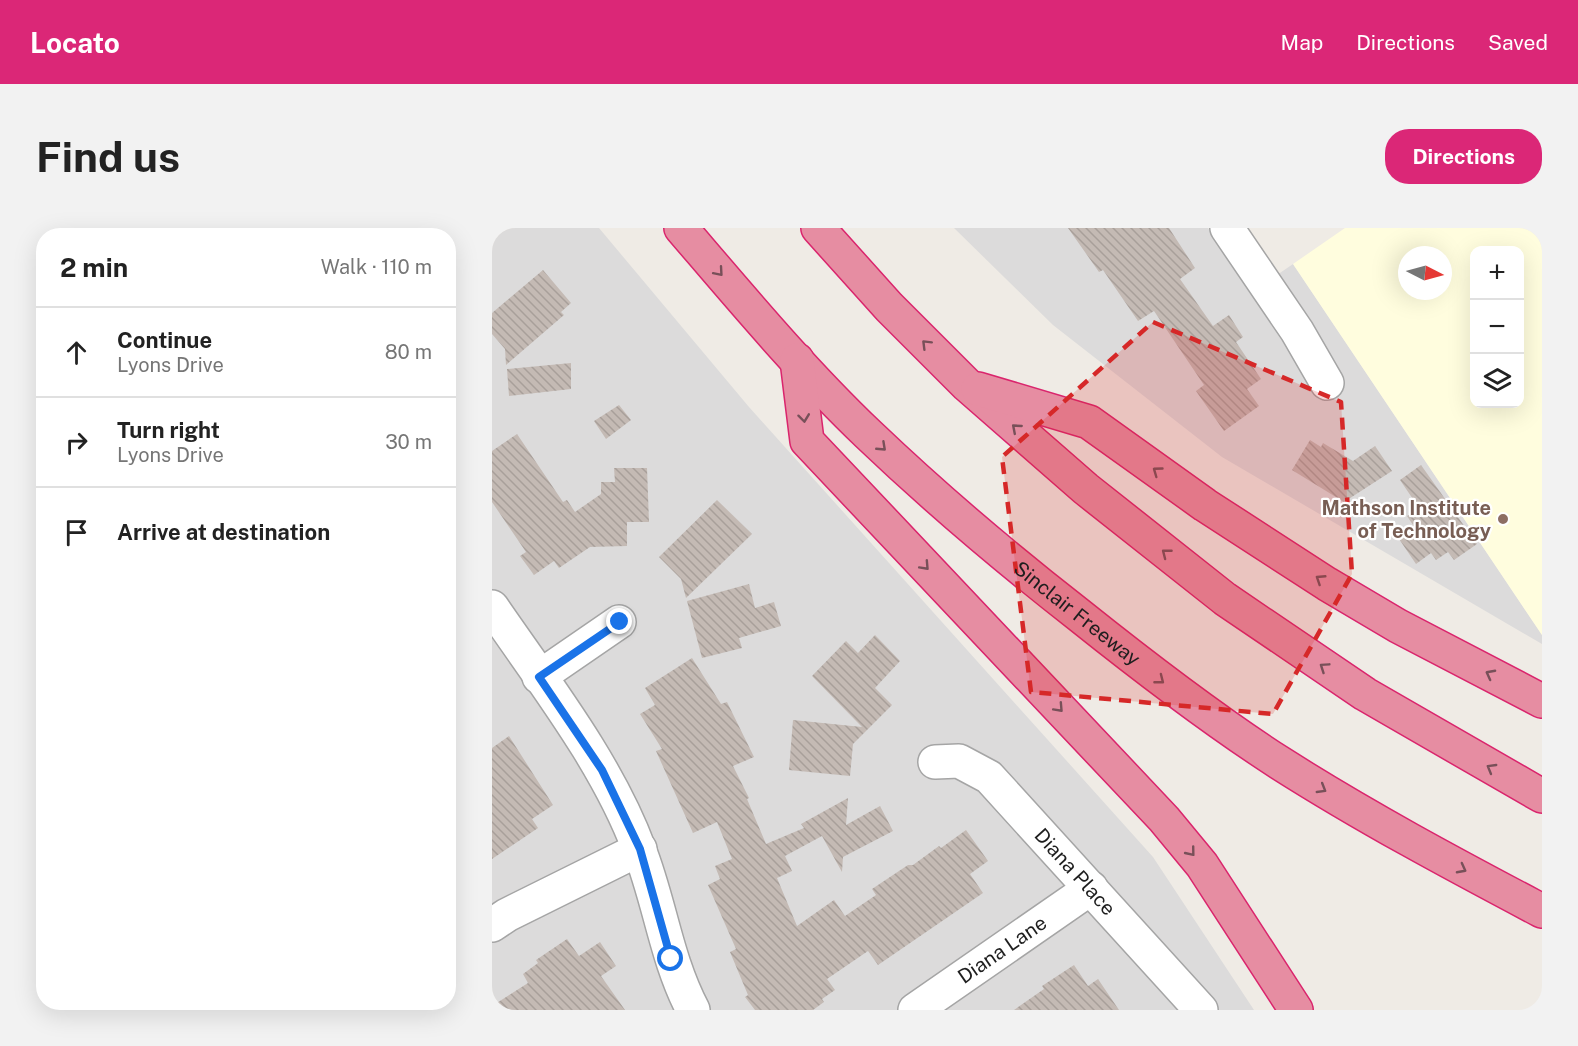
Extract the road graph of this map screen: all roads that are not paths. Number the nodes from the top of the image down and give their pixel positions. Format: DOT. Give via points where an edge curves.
graph roads {
  1 [pos="681,228"];
  2 [pos="818,228"];
  3 [pos="1227,228"];
  4 [pos="797,360"];
  5 [pos="1327,383"];
  6 [pos="967,385"];
  7 [pos="492,607"];
  8 [pos="620,622"];
  9 [pos="539,677"];
  10 [pos="1542,701"];
  11 [pos="935,762"];
  12 [pos="1542,796"];
  13 [pos="640,849"];
  14 [pos="1091,888"];
  15 [pos="1542,911"];
  16 [pos="492,925"];
  17 [pos="693,1010"];
  18 [pos="915,1010"];
  19 [pos="1201,1010"];
  20 [pos="1296,1010"];
  1 -- 4 [label="highway, Sinclair Freeway, one-way"];
  6 -- 2 [label="highway, one-way"];
  3 -- 5 [label="street"];
  4 -- 15 [label="highway, Sinclair Freeway, one-way" via="866,433 941,501 1173,691 1379,823"];
  4 -- 20 [label="highway, one-way" via="807,441 1164,819 1202,865"];
  10 -- 6 [label="highway, one-way" via="1327,584 1205,505 1089,422"];
  12 -- 6 [label="highway, one-way" via="1365,694 1225,599 1086,489"];
  7 -- 9 [label="street"];
  8 -- 9 [label="street"];
  9 -- 13 [label="street" via="602,770"];
  11 -- 14 [label="street, Diana Place" via="959,761 989,777"];
  13 -- 16 [label="street"];
  13 -- 17 [label="street" via="671,959"];
  14 -- 18 [label="street, Diana Lane"];
  14 -- 19 [label="street, Diana Place"];
}
